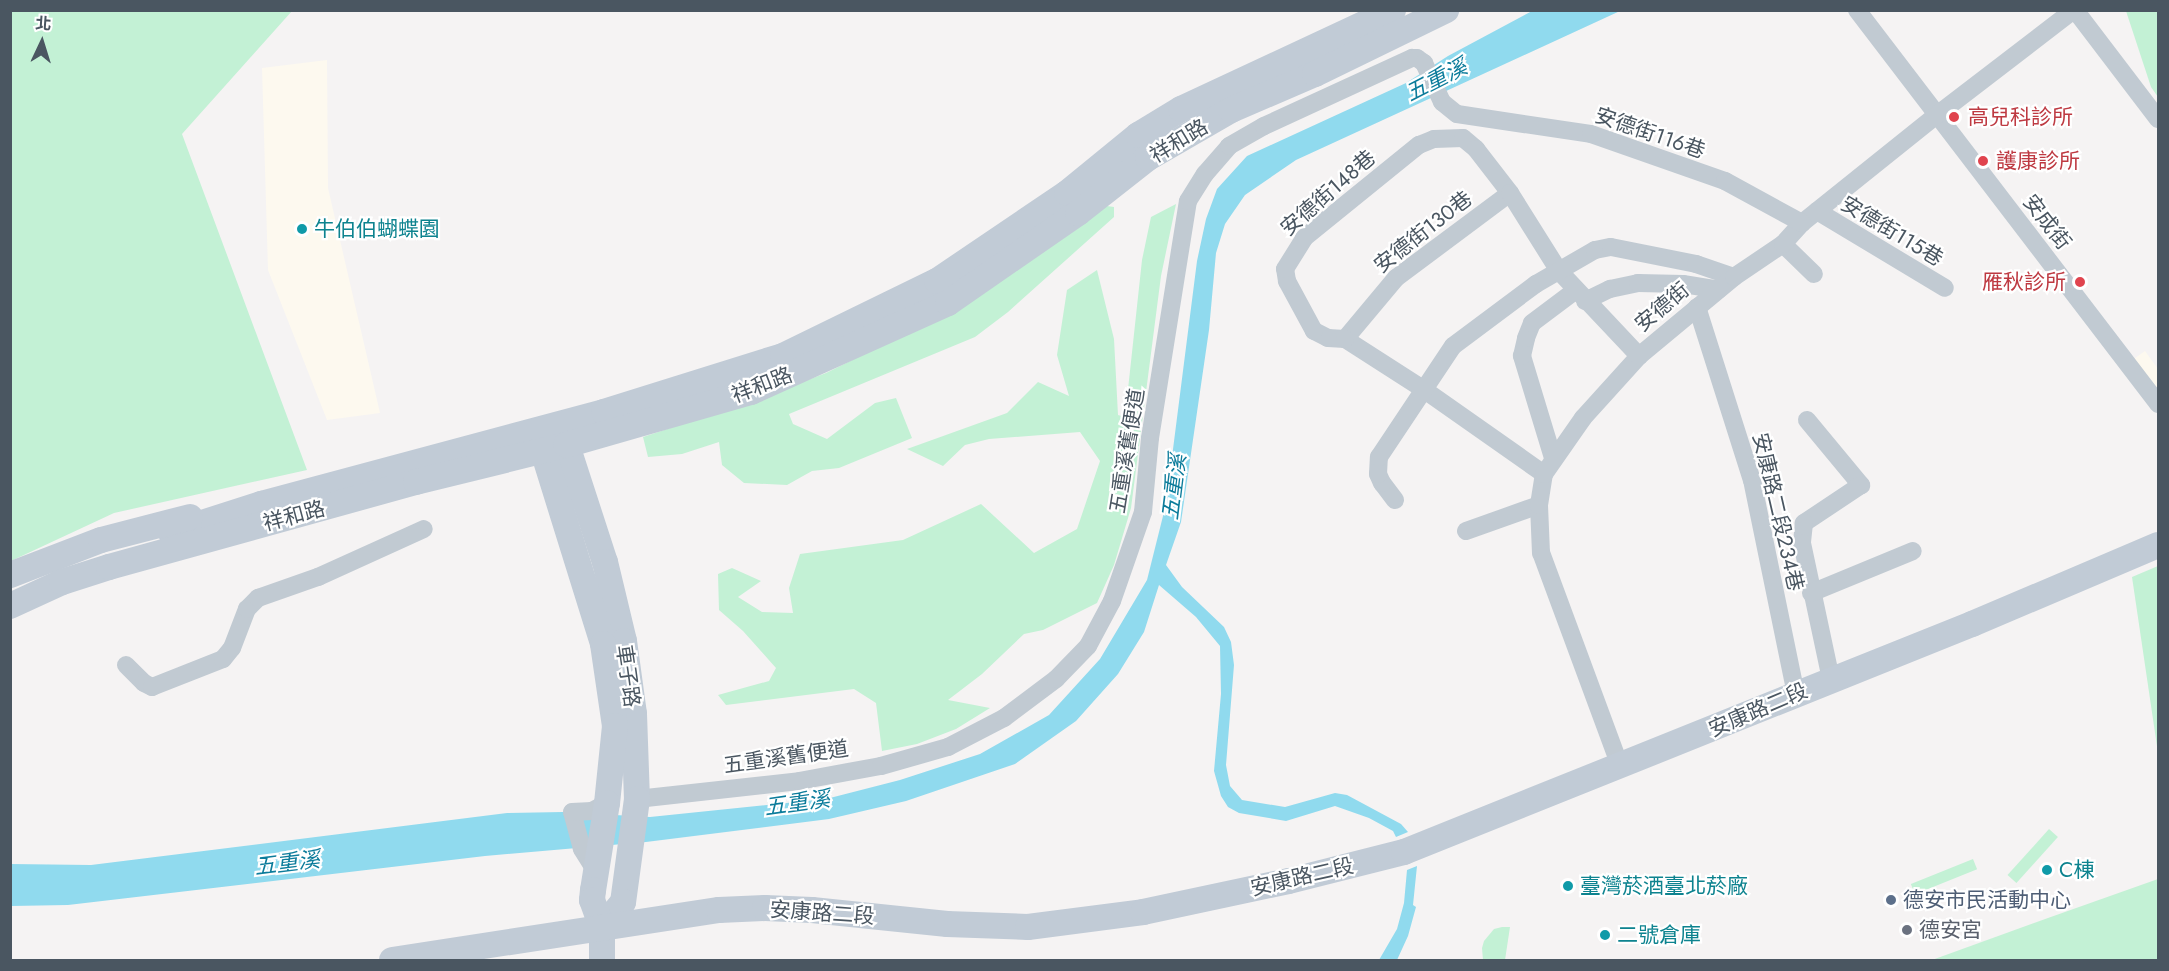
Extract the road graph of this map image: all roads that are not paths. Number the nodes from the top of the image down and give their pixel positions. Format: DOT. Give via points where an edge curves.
graph roads {
  1 [pos="1393,10"];
  2 [pos="1446,10"];
  3 [pos="1857,10"];
  4 [pos="2074,10"];
  5 [pos="1442,102"];
  6 [pos="1937,115"];
  7 [pos="2158,119"];
  8 [pos="1510,193"];
  9 [pos="1817,212"];
  10 [pos="1802,223"];
  11 [pos="1784,244"];
  12 [pos="1559,271"];
  13 [pos="1814,274"];
  14 [pos="1734,277"];
  15 [pos="1945,288"];
  16 [pos="1719,290"];
  17 [pos="1580,296"];
  18 [pos="1697,307"];
  19 [pos="1346,339"];
  20 [pos="1639,356"];
  21 [pos="1423,389"];
  22 [pos="2158,404"];
  23 [pos="1807,420"];
  24 [pos="551,438"];
  25 [pos="1553,458"];
  26 [pos="1544,474"];
  27 [pos="1395,500"];
  28 [pos="261,504"];
  29 [pos="1539,505"];
  30 [pos="424,529"];
  31 [pos="1467,531"];
  32 [pos="224,536"];
  33 [pos="2158,545"];
  34 [pos="1912,551"];
  35 [pos="10,574"];
  36 [pos="10,592"];
  37 [pos="1811,593"];
  38 [pos="10,606"];
  39 [pos="10,620"];
  40 [pos="126,665"];
  41 [pos="1831,679"];
  42 [pos="1796,695"];
  43 [pos="1620,766"];
  44 [pos="637,799"];
  45 [pos="602,927"];
  46 [pos="392,960"];
  47 [pos="602,960"];
  1 -- 24 [label="main road, 祥和路" via="1181,109 1138,135 1067,193 937,281 783,356"];
  2 -- 24 [label="main road, 祥和路" via="1231,110 1159,152 948,303 751,392"];
  3 -- 6 [label="street, 安成街"];
  4 -- 6 [label="street, 安德街"];
  4 -- 7 [label="street"];
  5 -- 10 [label="street, 安德街116巷" via="1457,114 1591,134 1725,182"];
  5 -- 44 [label="street, 五重溪舊便道" via="1424,63 1412,58 1264,126 1229,146 1205,174 1188,201 1150,438 1143,512 1112,600 1088,646 1056,679 1004,718 948,747 881,766 799,781"];
  6 -- 9 [label="street, 安德街"];
  6 -- 22 [label="street, 安成街"];
  8 -- 12 [label="street, 安德街148巷"];
  8 -- 19 [label="street, 安德街130巷" via="1396,278"];
  8 -- 19 [label="street, 安德街148巷" via="1463,138 1434,139 1419,145 1304,238 1285,269 1287,281 1314,331 1328,338"];
  9 -- 10 [label="street, 安德街"];
  9 -- 15 [label="street, 安德街115巷"];
  10 -- 11 [label="street, 安德街"];
  11 -- 13 [label="street"];
  11 -- 14 [label="street, 安德街"];
  12 -- 14 [label="street" via="1595,250 1611,247 1696,264"];
  12 -- 17 [label="street, 安德街148巷"];
  12 -- 21 [label="street" via="1470,331 1453,346"];
  14 -- 16 [label="street, 安德街"];
  16 -- 17 [label="street" via="1638,283"];
  16 -- 18 [label="street, 安德街"];
  17 -- 20 [label="street, 安德街148巷"];
  17 -- 25 [label="street" via="1532,323 1522,356"];
  18 -- 20 [label="street, 安德街"];
  18 -- 42 [label="street, 安康路二段234巷" via="1752,480"];
  19 -- 21 [label="street, 安德街148巷"];
  20 -- 25 [label="street, 安德街" via="1583,417"];
  21 -- 26 [label="street, 安德街148巷"];
  21 -- 27 [label="street" via="1379,457 1378,474"];
  23 -- 37 [label="street" via="1861,485 1804,523 1802,543"];
  24 -- 28 [label="main road, 祥和路"];
  24 -- 32 [label="main road, 祥和路" via="416,482"];
  24 -- 44 [label="main road, 車子路" via="605,562 624,641 634,714"];
  24 -- 45 [label="main road, 車子路" via="603,644 615,726 592,900"];
  25 -- 26 [label="street, 安德街"];
  26 -- 29 [label="street, 安德街"];
  28 -- 35 [label="main road" via="176,520 101,540"];
  28 -- 36 [label="main road, 祥和路" via="73,566"];
  29 -- 31 [label="street"];
  29 -- 43 [label="street, 安德街" via="1541,553"];
  30 -- 40 [label="street" via="318,577 258,598 247,609 232,648 223,659 152,687"];
  32 -- 38 [label="main road, 祥和路" via="62,582"];
  32 -- 39 [label="main road" via="56,597"];
  33 -- 41 [label="main road, 安康路二段"];
  34 -- 37 [label="street"];
  37 -- 41 [label="street"];
  41 -- 42 [label="main road, 安康路二段"];
  42 -- 43 [label="main road, 安康路二段"];
  43 -- 45 [label="main road, 安康路二段" via="1404,852 1143,912 1028,927 765,908 719,910"];
  44 -- 45 [label="main road, 車子路" via="623,902"];
  45 -- 46 [label="main road, 安康路二段"];
  45 -- 47 [label="main road, 車子路"];
}
